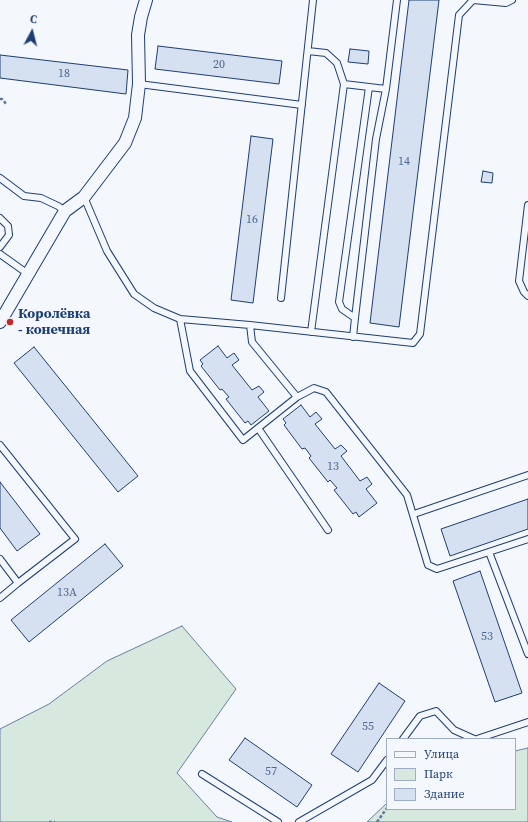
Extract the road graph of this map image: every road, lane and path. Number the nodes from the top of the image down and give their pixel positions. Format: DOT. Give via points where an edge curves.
graph roads {
  1 [pos="146,0"];
  2 [pos="313,0"];
  3 [pos="397,0"];
  4 [pos="512,0"];
  5 [pos="308,51"];
  6 [pos="139,84"];
  7 [pos="344,84"];
  8 [pos="369,87"];
  9 [pos="386,89"];
  10 [pos="0,99"];
  11 [pos="7,105"];
  12 [pos="302,105"];
  13 [pos="0,178"];
  14 [pos="84,197"];
  15 [pos="528,205"];
  16 [pos="65,211"];
  17 [pos="0,218"];
  18 [pos="0,246"];
  19 [pos="0,254"];
  20 [pos="28,274"];
  21 [pos="528,296"];
  22 [pos="281,298"];
  23 [pos="355,318"];
  24 [pos="180,319"];
  25 [pos="0,322"];
  26 [pos="250,325"];
  27 [pos="311,332"];
  28 [pos="353,337"];
  29 [pos="297,397"];
  30 [pos="258,428"];
  31 [pos="0,445"];
  32 [pos="528,475"];
  33 [pos="414,514"];
  34 [pos="328,530"];
  35 [pos="528,539"];
  36 [pos="489,552"];
  37 [pos="0,560"];
  38 [pos="18,583"];
  39 [pos="0,598"];
  40 [pos="528,654"];
  41 [pos="528,722"];
  42 [pos="404,738"];
  43 [pos="474,738"];
  44 [pos="479,738"];
  45 [pos="386,761"];
  46 [pos="202,774"];
  47 [pos="386,809"];
  48 [pos="49,822"];
  49 [pos="55,822"];
  50 [pos="278,822"];
  51 [pos="298,822"];
  52 [pos="377,822"];
  1 -- 6 [label="street" via="138,35"];
  2 -- 5 [label="lane"];
  3 -- 9 [label="lane"];
  4 -- 28 [label="lane" via="506,3 473,0 459,15 420,334 412,343"];
  5 -- 7 [label="lane" via="326,53 337,63"];
  5 -- 12 [label="lane"];
  6 -- 12 [label="lane"];
  6 -- 14 [label="street" via="135,118 125,143"];
  7 -- 8 [label="lane"];
  7 -- 27 [label="lane"];
  8 -- 9 [label="lane"];
  8 -- 23 [label="lane" via="339,302 342,309"];
  9 -- 23 [label="lane" via="376,139"];
  10 -- 11 [label="path"];
  12 -- 22 [label="lane"];
  13 -- 16 [label="lane" via="24,196 41,198"];
  14 -- 16 [label="street"];
  14 -- 24 [label="lane" via="107,251 134,294 154,308"];
  15 -- 21 [label="lane" via="519,281"];
  16 -- 20 [label="street"];
  17 -- 18 [label="lane" via="8,226 9,235"];
  19 -- 20 [label="lane"];
  20 -- 25 [label="street"];
  23 -- 28 [label="lane"];
  24 -- 26 [label="lane"];
  24 -- 30 [label="lane" via="190,371 242,440"];
  26 -- 27 [label="lane"];
  26 -- 29 [label="lane" via="252,342"];
  27 -- 28 [label="lane"];
  29 -- 30 [label="lane"];
  29 -- 33 [label="lane" via="314,388 326,392 407,494"];
  30 -- 34 [label="lane"];
  31 -- 38 [label="lane" via="76,539"];
  32 -- 33 [label="lane"];
  33 -- 36 [label="lane" via="428,566 437,569"];
  35 -- 36 [label="lane"];
  36 -- 40 [label="lane"];
  37 -- 38 [label="lane"];
  38 -- 39 [label="lane"];
  41 -- 44 [label="lane"];
  42 -- 43 [label="lane" via="420,716 436,711 454,730"];
  45 -- 51 [label="lane" via="372,780"];
  46 -- 50 [label="lane"];
  47 -- 52 [label="path"];
  48 -- 49 [label="path"];
}
